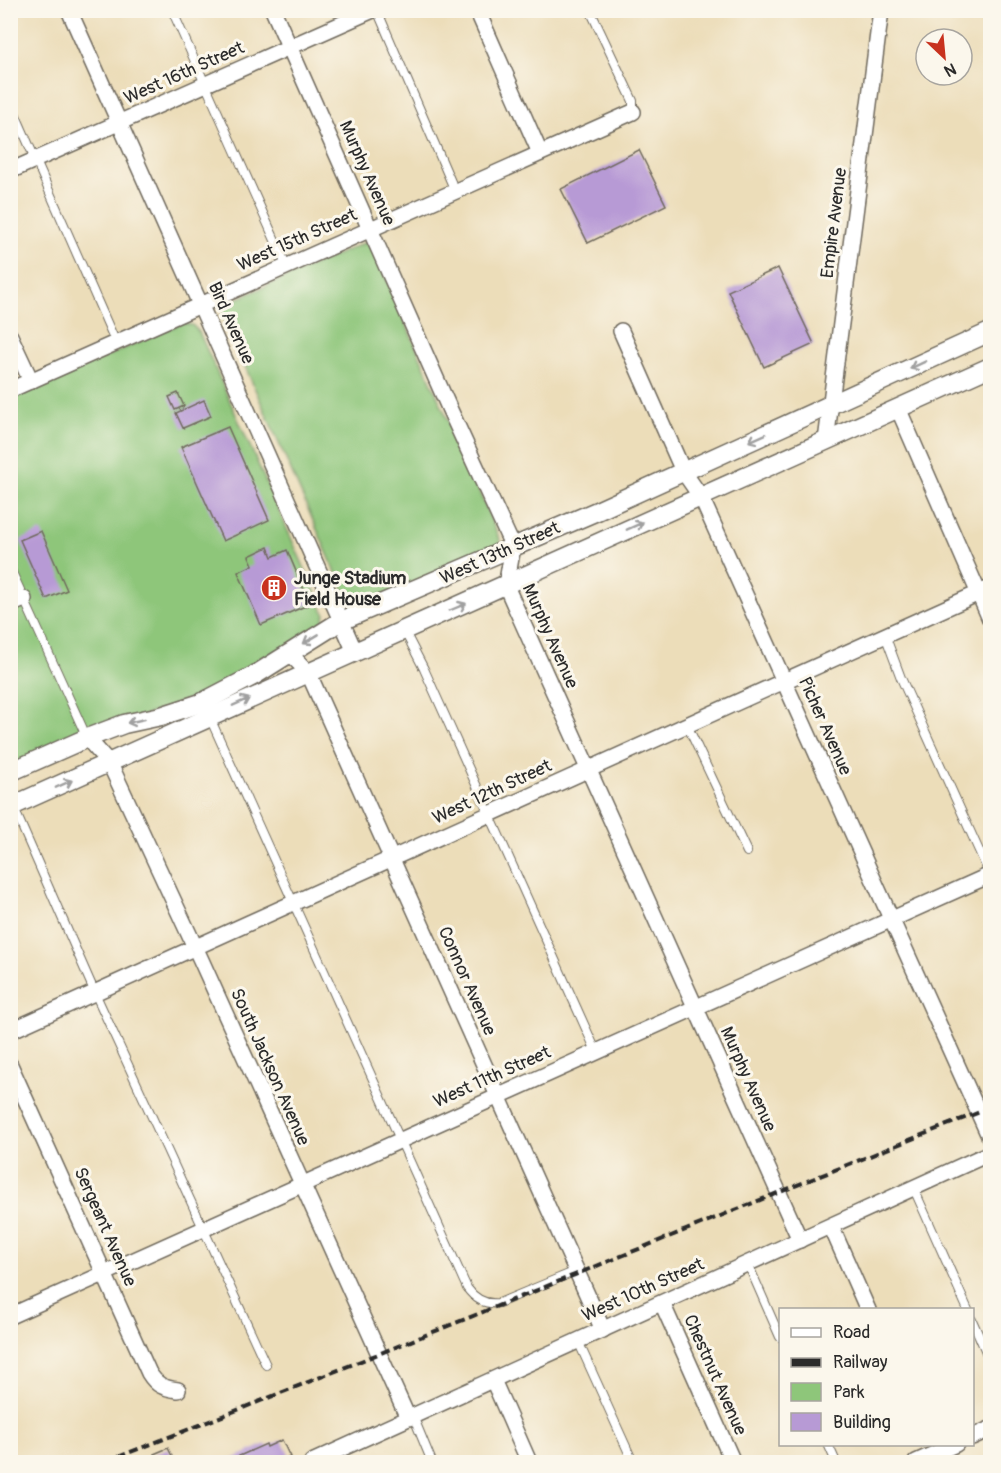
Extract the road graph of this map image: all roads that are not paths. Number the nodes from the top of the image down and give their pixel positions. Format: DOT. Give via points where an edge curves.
graph roads {
  1 [pos="69,10"];
  2 [pos="172,10"];
  3 [pos="273,10"];
  4 [pos="375,10"];
  5 [pos="477,10"];
  6 [pos="590,10"];
  7 [pos="881,10"];
  8 [pos="290,48"];
  9 [pos="204,86"];
  10 [pos="10,102"];
  11 [pos="633,112"];
  12 [pos="120,123"];
  13 [pos="540,153"];
  14 [pos="37,160"];
  15 [pos="10,171"];
  16 [pos="455,191"];
  17 [pos="371,229"];
  18 [pos="287,267"];
  19 [pos="202,304"];
  20 [pos="621,331"];
  21 [pos="987,334"];
  22 [pos="10,336"];
  23 [pos="116,343"];
  24 [pos="942,354"];
  25 [pos="990,354"];
  26 [pos="990,367"];
  27 [pos="30,381"];
  28 [pos="954,383"];
  29 [pos="870,387"];
  30 [pos="10,390"];
  31 [pos="829,405"];
  32 [pos="891,411"];
  33 [pos="785,426"];
  34 [pos="826,441"];
  35 [pos="798,453"];
  36 [pos="684,471"];
  37 [pos="701,497"];
  38 [pos="597,511"];
  39 [pos="607,538"];
  40 [pos="513,547"];
  41 [pos="10,568"];
  42 [pos="506,586"];
  43 [pos="985,591"];
  44 [pos="409,593"];
  45 [pos="17,602"];
  46 [pos="990,619"];
  47 [pos="341,621"];
  48 [pos="422,623"];
  49 [pos="404,630"];
  50 [pos="885,635"];
  51 [pos="355,652"];
  52 [pos="289,653"];
  53 [pos="308,672"];
  54 [pos="783,681"];
  55 [pos="210,717"];
  56 [pos="687,725"];
  57 [pos="87,738"];
  58 [pos="110,764"];
  59 [pos="589,770"];
  60 [pos="10,772"];
  61 [pos="11,805"];
  62 [pos="490,814"];
  63 [pos="747,852"];
  64 [pos="392,859"];
  65 [pos="990,875"];
  66 [pos="293,904"];
  67 [pos="891,920"];
  68 [pos="195,948"];
  69 [pos="95,993"];
  70 [pos="694,1007"];
  71 [pos="10,1031"];
  72 [pos="596,1051"];
  73 [pos="10,1065"];
  74 [pos="497,1096"];
  75 [pos="990,1138"];
  76 [pos="401,1140"];
  77 [pos="990,1153"];
  78 [pos="302,1184"];
  79 [pos="914,1189"];
  80 [pos="831,1226"];
  81 [pos="203,1228"];
  82 [pos="800,1240"];
  83 [pos="748,1264"];
  84 [pos="576,1271"];
  85 [pos="104,1274"];
  86 [pos="662,1303"];
  87 [pos="867,1308"];
  88 [pos="967,1308"];
  89 [pos="10,1316"];
  90 [pos="974,1324"];
  91 [pos="603,1330"];
  92 [pos="779,1335"];
  93 [pos="578,1341"];
  94 [pos="990,1360"];
  95 [pos="266,1365"];
  96 [pos="493,1380"];
  97 [pos="178,1389"];
  98 [pos="410,1417"];
  99 [pos="990,1429"];
  100 [pos="974,1436"];
  101 [pos="829,1446"];
  102 [pos="951,1446"];
  103 [pos="932,1454"];
  104 [pos="312,1462"];
  105 [pos="432,1462"];
  106 [pos="529,1462"];
  107 [pos="633,1462"];
  108 [pos="733,1462"];
  109 [pos="836,1462"];
  110 [pos="916,1462"];
  1 -- 12 [label="street, Bird Avenue"];
  2 -- 9 [label="lane"];
  3 -- 8 [label="street, Murphy Avenue"];
  4 -- 8 [label="street, West 16th Street"];
  4 -- 16 [label="lane"];
  5 -- 13 [label="street"];
  6 -- 11 [label="lane" via="633,101"];
  7 -- 31 [label="street, Empire Avenue"];
  8 -- 9 [label="street, West 16th Street"];
  8 -- 17 [label="street, Murphy Avenue"];
  9 -- 12 [label="street, West 16th Street"];
  9 -- 18 [label="lane"];
  10 -- 14 [label="lane"];
  11 -- 13 [label="street, West 15th Street"];
  12 -- 14 [label="street, West 16th Street"];
  12 -- 19 [label="street, Bird Avenue"];
  13 -- 16 [label="street, West 15th Street"];
  14 -- 15 [label="street, West 16th Street"];
  14 -- 23 [label="lane"];
  16 -- 17 [label="street, West 15th Street"];
  17 -- 18 [label="street, West 15th Street"];
  17 -- 40 [label="street, Murphy Avenue"];
  18 -- 19 [label="street, West 15th Street"];
  19 -- 23 [label="street, West 15th Street"];
  19 -- 47 [label="street, Bird Avenue"];
  20 -- 36 [label="street, Picher Avenue"];
  21 -- 24 [label="street, West 13th Street"];
  21 -- 25 [label="street"];
  22 -- 27 [label="street"];
  23 -- 27 [label="street, West 15th Street"];
  24 -- 28 [label="street"];
  24 -- 29 [label="street, West 13th Street, one-way"];
  26 -- 28 [label="street, West 13th Street"];
  27 -- 30 [label="street, West 15th Street"];
  28 -- 32 [label="street, West 13th Street"];
  29 -- 31 [label="street, West 13th Street"];
  29 -- 32 [label="street"];
  31 -- 33 [label="street, West 13th Street"];
  31 -- 34 [label="street, Empire Avenue"];
  32 -- 34 [label="street, West 13th Street"];
  32 -- 43 [label="street"];
  33 -- 35 [label="street"];
  33 -- 36 [label="street, West 13th Street, one-way"];
  34 -- 35 [label="street, West 13th Street"];
  35 -- 37 [label="street, West 13th Street"];
  36 -- 37 [label="street, Picher Avenue"];
  36 -- 38 [label="street, West 13th Street"];
  39 -- 37 [label="street, West 13th Street, one-way"];
  37 -- 54 [label="street, Picher Avenue"];
  38 -- 39 [label="street"];
  38 -- 40 [label="street, West 13th Street"];
  39 -- 42 [label="street, West 13th Street"];
  40 -- 42 [label="street, Murphy Avenue"];
  40 -- 44 [label="street, West 13th Street"];
  41 -- 45 [label="lane"];
  48 -- 42 [label="street, West 13th Street, one-way"];
  42 -- 59 [label="street, Murphy Avenue"];
  43 -- 46 [label="street"];
  43 -- 50 [label="street, West 12th Street"];
  44 -- 47 [label="street, West 13th Street"];
  44 -- 48 [label="street"];
  45 -- 57 [label="lane"];
  47 -- 51 [label="street, Bird Avenue"];
  47 -- 52 [label="street, West 13th Street, one-way"];
  48 -- 49 [label="street, West 13th Street"];
  49 -- 51 [label="street, West 13th Street"];
  49 -- 62 [label="lane"];
  50 -- 54 [label="street, West 12th Street"];
  50 -- 65 [label="lane"];
  51 -- 53 [label="street, West 13th Street"];
  52 -- 53 [label="street, Connor Avenue"];
  52 -- 57 [label="street, West 13th Street, one-way" via="201,704"];
  55 -- 53 [label="street, West 13th Street, one-way"];
  53 -- 64 [label="street, Connor Avenue"];
  54 -- 56 [label="street, West 12th Street"];
  54 -- 67 [label="street, Picher Avenue"];
  55 -- 58 [label="street, West 13th Street"];
  55 -- 66 [label="lane"];
  56 -- 59 [label="street, West 12th Street"];
  56 -- 63 [label="lane"];
  57 -- 58 [label="street, South Jackson Avenue"];
  57 -- 60 [label="street, West 13th Street"];
  61 -- 58 [label="street, West 13th Street, one-way"];
  58 -- 68 [label="street, South Jackson Avenue"];
  59 -- 62 [label="street, West 12th Street"];
  59 -- 70 [label="street, Murphy Avenue"];
  61 -- 69 [label="lane"];
  62 -- 64 [label="street, West 12th Street"];
  62 -- 72 [label="lane"];
  64 -- 66 [label="street, West 12th Street"];
  64 -- 74 [label="street, Connor Avenue"];
  65 -- 67 [label="street, West 11th Street"];
  66 -- 68 [label="street, West 12th Street"];
  66 -- 76 [label="lane"];
  67 -- 70 [label="street, West 11th Street"];
  67 -- 75 [label="street, Picher Avenue"];
  68 -- 69 [label="street, West 12th Street"];
  68 -- 78 [label="street, South Jackson Avenue"];
  69 -- 71 [label="street, West 12th Street"];
  69 -- 81 [label="lane"];
  70 -- 72 [label="street, West 11th Street"];
  70 -- 82 [label="street, Murphy Avenue"];
  72 -- 74 [label="street, West 11th Street"];
  73 -- 85 [label="street, Sergeant Avenue"];
  74 -- 76 [label="street, West 11th Street"];
  74 -- 84 [label="street, Connor Avenue"];
  76 -- 78 [label="street, West 11th Street"];
  76 -- 84 [label="lane" via="472,1295 490,1304 499,1303"];
  77 -- 79 [label="street, West 10th Street"];
  78 -- 81 [label="street, West 11th Street"];
  78 -- 98 [label="street, South Jackson Avenue"];
  79 -- 80 [label="street, West 10th Street"];
  79 -- 88 [label="lane"];
  80 -- 82 [label="street, West 10th Street"];
  80 -- 87 [label="street"];
  81 -- 85 [label="street, West 11th Street"];
  81 -- 95 [label="lane"];
  82 -- 83 [label="street, West 10th Street"];
  83 -- 86 [label="street, West 10th Street"];
  83 -- 92 [label="lane"];
  84 -- 91 [label="street, Connor Avenue"];
  85 -- 89 [label="street, West 11th Street"];
  85 -- 97 [label="street, Sergeant Avenue" via="154,1382"];
  86 -- 91 [label="street, West 10th Street"];
  86 -- 108 [label="street, Chestnut Avenue"];
  90 -- 94 [label="lane"];
  91 -- 93 [label="street, West 10th Street"];
  93 -- 96 [label="street, West 10th Street"];
  93 -- 107 [label="lane"];
  96 -- 98 [label="street, West 10th Street"];
  96 -- 106 [label="street"];
  98 -- 104 [label="street, West 10th Street"];
  98 -- 105 [label="lane"];
  99 -- 100 [label="street"];
  101 -- 109 [label="lane"];
  102 -- 103 [label="street"];
  103 -- 110 [label="street"];
}
